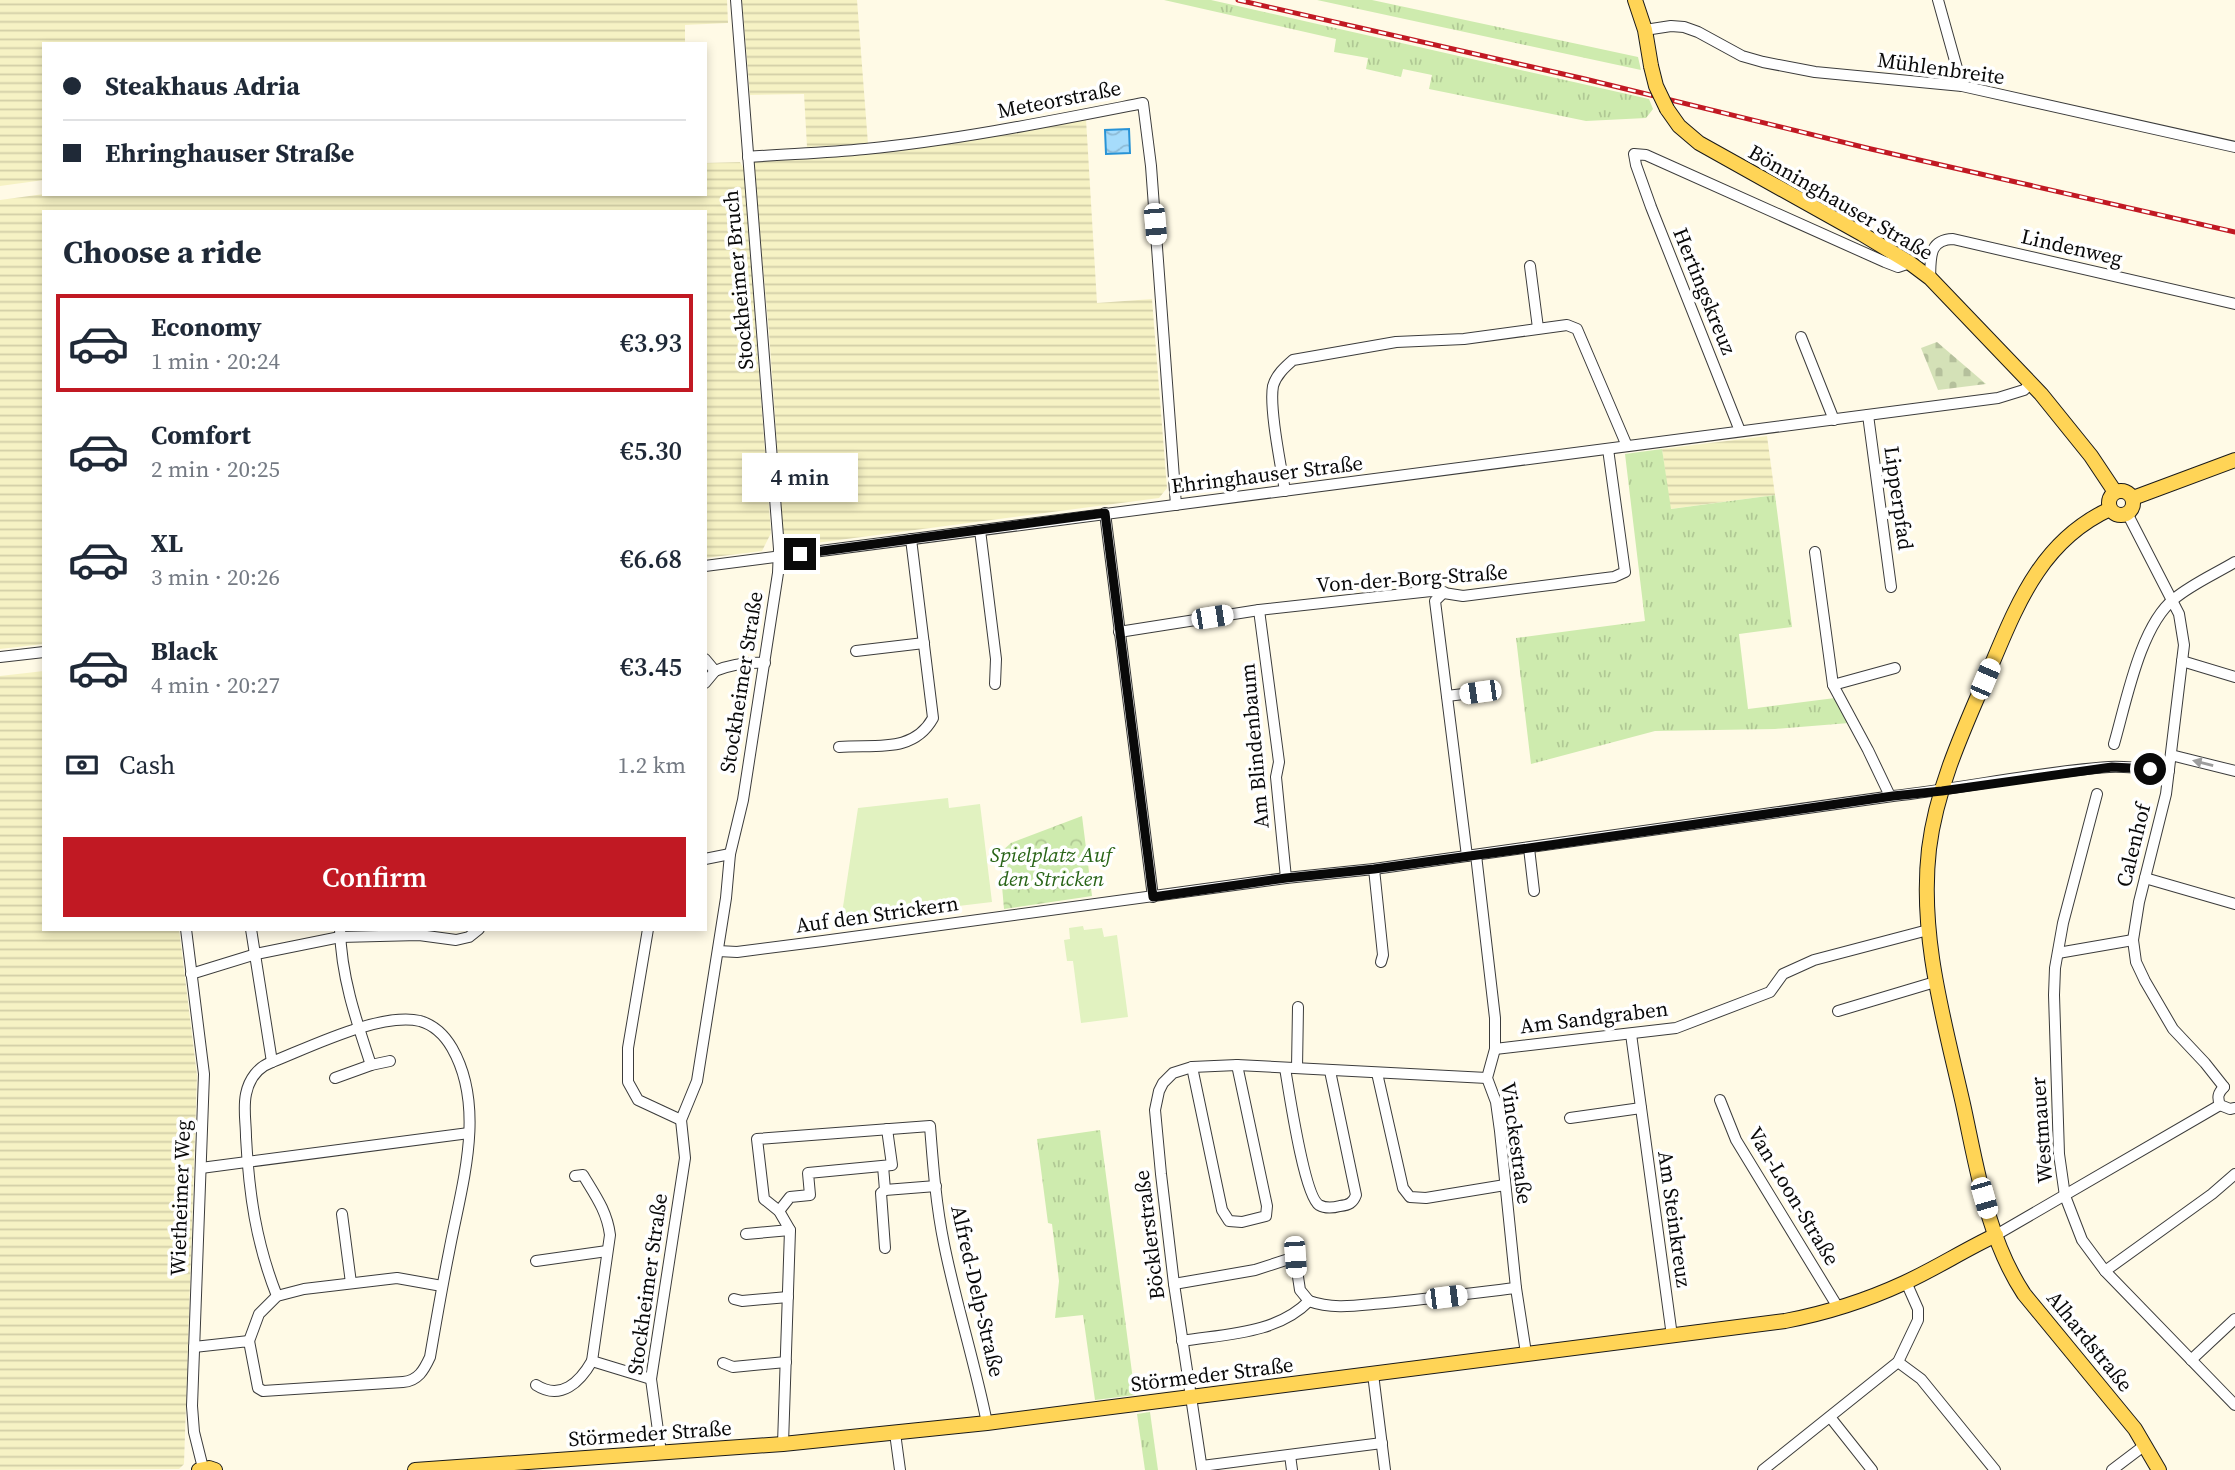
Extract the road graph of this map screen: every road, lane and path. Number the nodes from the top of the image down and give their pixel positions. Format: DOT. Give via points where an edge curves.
graph roads {
  1 [pos="736,0"];
  2 [pos="1635,0"];
  3 [pos="1938,0"];
  4 [pos="1645,30"];
  5 [pos="1962,86"];
  6 [pos="2235,147"];
  7 [pos="748,157"];
  8 [pos="1910,263"];
  9 [pos="1530,266"];
  10 [pos="1930,278"];
  11 [pos="2235,304"];
  12 [pos="1538,328"];
  13 [pos="1801,337"];
  14 [pos="2031,383"];
  15 [pos="1868,415"];
  16 [pos="1834,420"];
  17 [pos="1740,431"];
  18 [pos="1627,446"];
  19 [pos="1608,449"];
  20 [pos="2235,460"];
  21 [pos="1285,491"];
  22 [pos="2115,492"];
  23 [pos="2133,498"];
  24 [pos="1176,505"];
  25 [pos="2110,509"];
  26 [pos="1105,513"];
  27 [pos="2127,513"];
  28 [pos="980,530"];
  29 [pos="912,539"];
  30 [pos="1815,552"];
  31 [pos="779,556"];
  32 [pos="2235,562"];
  33 [pos="707,566"];
  34 [pos="1891,587"];
  35 [pos="1444,592"];
  36 [pos="2173,600"];
  37 [pos="1259,610"];
  38 [pos="1119,632"];
  39 [pos="924,643"];
  40 [pos="856,651"];
  41 [pos="42,652"];
  42 [pos="0,657"];
  43 [pos="707,661"];
  44 [pos="2182,661"];
  45 [pos="765,663"];
  46 [pos="1895,668"];
  47 [pos="715,671"];
  48 [pos="2235,677"];
  49 [pos="707,681"];
  50 [pos="995,684"];
  51 [pos="1833,685"];
  52 [pos="1480,692"];
  53 [pos="1447,696"];
  54 [pos="2114,744"];
  55 [pos="839,747"];
  56 [pos="2171,755"];
  57 [pos="2169,771"];
  58 [pos="2235,771"];
  59 [pos="1942,791"];
  60 [pos="2097,794"];
  61 [pos="1890,796"];
  62 [pos="1529,848"];
  63 [pos="730,854"];
  64 [pos="1472,855"];
  65 [pos="707,859"];
  66 [pos="1374,869"];
  67 [pos="1286,878"];
  68 [pos="2146,878"];
  69 [pos="1534,891"];
  70 [pos="1153,897"];
  71 [pos="2235,904"];
  72 [pos="1928,930"];
  73 [pos="186,931"];
  74 [pos="251,931"];
  75 [pos="476,931"];
  76 [pos="648,931"];
  77 [pos="419,932"];
  78 [pos="340,933"];
  79 [pos="2133,940"];
  80 [pos="718,951"];
  81 [pos="2058,953"];
  82 [pos="256,954"];
  83 [pos="1381,962"];
  84 [pos="191,974"];
  85 [pos="1936,982"];
  86 [pos="1298,1007"];
  87 [pos="1838,1012"];
  88 [pos="359,1028"];
  89 [pos="1631,1034"];
  90 [pos="1495,1049"];
  91 [pos="271,1057"];
  92 [pos="390,1062"];
  93 [pos="371,1065"];
  94 [pos="1237,1065"];
  95 [pos="1192,1067"];
  96 [pos="1291,1068"];
  97 [pos="1330,1071"];
  98 [pos="1377,1073"];
  99 [pos="335,1078"];
  100 [pos="1487,1078"];
  101 [pos="2229,1087"];
  102 [pos="1720,1100"];
  103 [pos="2220,1105"];
  104 [pos="1641,1108"];
  105 [pos="2235,1108"];
  106 [pos="1570,1118"];
  107 [pos="681,1120"];
  108 [pos="887,1129"];
  109 [pos="469,1133"];
  110 [pos="248,1162"];
  111 [pos="883,1166"];
  112 [pos="201,1168"];
  113 [pos="2235,1174"];
  114 [pos="575,1176"];
  115 [pos="1506,1185"];
  116 [pos="936,1186"];
  117 [pos="885,1190"];
  118 [pos="2064,1196"];
  119 [pos="779,1211"];
  120 [pos="342,1214"];
  121 [pos="790,1230"];
  122 [pos="746,1234"];
  123 [pos="1996,1235"];
  124 [pos="885,1248"];
  125 [pos="607,1251"];
  126 [pos="536,1261"];
  127 [pos="2105,1271"];
  128 [pos="1906,1282"];
  129 [pos="351,1283"];
  130 [pos="1174,1284"];
  131 [pos="442,1286"];
  132 [pos="1516,1288"];
  133 [pos="277,1296"];
  134 [pos="788,1297"];
  135 [pos="734,1299"];
  136 [pos="1309,1301"];
  137 [pos="1839,1309"];
  138 [pos="2235,1319"];
  139 [pos="1672,1336"];
  140 [pos="1182,1340"];
  141 [pos="249,1341"];
  142 [pos="194,1347"];
  143 [pos="1526,1353"];
  144 [pos="2190,1360"];
  145 [pos="593,1361"];
  146 [pos="786,1362"];
  147 [pos="1898,1362"];
  148 [pos="723,1363"];
  149 [pos="1373,1374"];
  150 [pos="651,1380"];
  151 [pos="536,1385"];
  152 [pos="1190,1397"];
  153 [pos="2235,1405"];
  154 [pos="1830,1417"];
  155 [pos="988,1423"];
  156 [pos="895,1433"];
  157 [pos="1382,1443"];
  158 [pos="783,1444"];
  159 [pos="2145,1445"];
  160 [pos="661,1453"];
  161 [pos="1290,1455"];
  162 [pos="1202,1468"];
  163 [pos="206,1469"];
  164 [pos="415,1470"];
  165 [pos="900,1470"];
  166 [pos="1292,1470"];
  167 [pos="1385,1470"];
  168 [pos="1763,1470"];
  169 [pos="1872,1470"];
  170 [pos="1994,1470"];
  171 [pos="2112,1470"];
  172 [pos="2159,1470"];
  1 -- 7 [label="street, Stockheimer Bruch"];
  2 -- 4 [label="main road, Bönninghauser Straße"];
  3 -- 5 [label="street"];
  4 -- 5 [label="street, Mühlenbreite" via="1684,27 1742,56 1815,72"];
  4 -- 8 [label="main road, Bönninghauser Straße, bridge" via="1656,86 1679,126 1699,143"];
  5 -- 6 [label="street, Mühlenbreite"];
  7 -- 24 [label="street, Meteorstraße" via="904,144 1143,103"];
  7 -- 31 [label="street, Stockheimer Bruch"];
  8 -- 10 [label="main road, Bönninghauser Straße"];
  8 -- 17 [label="street, Hertingskreuz" via="1898,267 1885,262 1646,155 1634,154"];
  9 -- 12 [label="street"];
  10 -- 11 [label="street, Lindenweg" via="1936,244 1953,239"];
  10 -- 14 [label="main road, Bönninghauser Straße"];
  12 -- 18 [label="street" via="1567,325 1577,329"];
  12 -- 21 [label="street" via="1464,339 1396,342 1293,360 1273,385"];
  13 -- 16 [label="street"];
  14 -- 15 [label="street, Ehringhauser Straße" via="1998,398"];
  14 -- 22 [label="main road, Bönninghauser Straße"];
  15 -- 16 [label="street, Ehringhauser Straße"];
  15 -- 34 [label="street, Lipperpfad"];
  16 -- 17 [label="street, Ehringhauser Straße"];
  17 -- 18 [label="street, Ehringhauser Straße"];
  18 -- 19 [label="street, Ehringhauser Straße"];
  19 -- 21 [label="street, Ehringhauser Straße"];
  19 -- 35 [label="street, Von-der-Borg-Straße" via="1625,572 1463,596"];
  20 -- 23 [label="main road"];
  21 -- 24 [label="street, Ehringhauser Straße"];
  22 -- 23 [label="main road" via="2127,492"];
  22 -- 25 [label="main road"];
  23 -- 27 [label="main road"];
  24 -- 26 [label="street, Ehringhauser Straße"];
  25 -- 27 [label="main road"];
  25 -- 59 [label="main road, Alhardstraße" via="2062,541 2028,586"];
  26 -- 28 [label="street, Ehringhauser Straße"];
  26 -- 38 [label="street"];
  27 -- 36 [label="street, Calenhof"];
  28 -- 29 [label="street, Ehringhauser Straße"];
  28 -- 50 [label="street"];
  29 -- 31 [label="street, Ehringhauser Straße"];
  29 -- 39 [label="street"];
  30 -- 51 [label="street"];
  31 -- 33 [label="street, Ehringhauser Straße"];
  31 -- 45 [label="street, Stockheimer Straße"];
  32 -- 36 [label="street"];
  35 -- 37 [label="street, Von-der-Borg-Straße"];
  35 -- 53 [label="street, Vinckestraße" via="1435,601"];
  36 -- 44 [label="street, Calenhof" via="2182,629"];
  36 -- 54 [label="street" via="2152,626"];
  37 -- 38 [label="street, Von-der-Borg-Straße"];
  37 -- 67 [label="street, Am Blindenbaum" via="1279,762 1276,777"];
  38 -- 70 [label="street"];
  39 -- 40 [label="street"];
  39 -- 55 [label="street" via="933,718 926,730 896,744"];
  41 -- 42 [label="street"];
  43 -- 47 [label="street"];
  44 -- 48 [label="street"];
  44 -- 56 [label="street, Calenhof"];
  45 -- 47 [label="street"];
  45 -- 63 [label="street, Stockheimer Straße"];
  46 -- 51 [label="street"];
  47 -- 49 [label="street"];
  51 -- 61 [label="street"];
  52 -- 53 [label="street"];
  53 -- 64 [label="street, Vinckestraße"];
  56 -- 57 [label="street, Calenhof"];
  58 -- 56 [label="street, one-way"];
  57 -- 59 [label="street, Auf den Strickern" via="2112,767"];
  57 -- 68 [label="street, Calenhof"];
  59 -- 61 [label="street, Auf den Strickern"];
  59 -- 72 [label="main road, Alhardstraße" via="1929,848"];
  60 -- 81 [label="street, Westmauer"];
  61 -- 62 [label="street, Auf den Strickern"];
  62 -- 64 [label="street, Auf den Strickern"];
  62 -- 69 [label="street"];
  63 -- 65 [label="street"];
  63 -- 80 [label="street, Stockheimer Straße"];
  64 -- 66 [label="street, Auf den Strickern"];
  64 -- 90 [label="street, Vinckestraße" via="1495,1018"];
  66 -- 67 [label="street, Auf den Strickern"];
  66 -- 83 [label="street"];
  67 -- 70 [label="street, Auf den Strickern"];
  68 -- 71 [label="street"];
  68 -- 79 [label="street, Calenhof"];
  70 -- 80 [label="street, Auf den Strickern"];
  72 -- 85 [label="main road, Alhardstraße"];
  72 -- 89 [label="street, Am Sandgraben" via="1804,964 1783,974 1770,992 1676,1028"];
  73 -- 84 [label="street, Wietheimer Weg"];
  74 -- 82 [label="street"];
  75 -- 77 [label="street" via="456,940"];
  76 -- 107 [label="street" via="628,1048 628,1082 638,1100"];
  77 -- 78 [label="street"];
  78 -- 82 [label="street"];
  78 -- 88 [label="street" via="342,962"];
  79 -- 81 [label="street"];
  79 -- 101 [label="street, Calenhof" via="2136,962 2173,1029"];
  80 -- 107 [label="street, Stockheimer Straße" via="697,1081"];
  81 -- 118 [label="street, Westmauer" via="2055,1036"];
  82 -- 84 [label="street"];
  82 -- 91 [label="street"];
  84 -- 112 [label="street, Wietheimer Weg" via="204,1074"];
  85 -- 87 [label="street"];
  85 -- 123 [label="main road, Alhardstraße"];
  86 -- 96 [label="street"];
  88 -- 91 [label="street"];
  88 -- 93 [label="street"];
  88 -- 109 [label="street" via="408,1020 422,1022 446,1038 466,1086"];
  89 -- 90 [label="street, Am Sandgraben"];
  89 -- 104 [label="street, Am Steinkreuz"];
  90 -- 100 [label="street, Vinckestraße"];
  91 -- 110 [label="street" via="256,1071 246,1093"];
  92 -- 93 [label="street"];
  93 -- 99 [label="street"];
  94 -- 95 [label="street"];
  94 -- 95 [label="street" via="1267,1206 1266,1216 1255,1220 1229,1221 1222,1210"];
  94 -- 96 [label="street"];
  95 -- 130 [label="street, Böcklerstraße" via="1173,1073 1163,1083 1155,1110"];
  96 -- 97 [label="street"];
  96 -- 97 [label="street" via="1298,1141 1309,1187 1317,1203 1327,1208 1349,1205 1356,1195"];
  97 -- 98 [label="street"];
  98 -- 100 [label="street"];
  98 -- 115 [label="street" via="1403,1188 1410,1198"];
  100 -- 115 [label="street, Vinckestraße" via="1496,1102"];
  101 -- 103 [label="street" via="2219,1092"];
  102 -- 137 [label="street, Van-Loon-Straße" via="1736,1139"];
  103 -- 105 [label="street"];
  103 -- 118 [label="street"];
  104 -- 106 [label="street"];
  104 -- 139 [label="street, Am Steinkreuz"];
  107 -- 150 [label="street, Stockheimer Straße" via="685,1158"];
  108 -- 111 [label="street" via="892,1165"];
  108 -- 116 [label="street, Alfred-Delp-Straße" via="930,1126"];
  108 -- 119 [label="street" via="757,1139 764,1199"];
  109 -- 110 [label="street"];
  109 -- 131 [label="street"];
  110 -- 112 [label="street"];
  110 -- 133 [label="street" via="257,1234"];
  111 -- 117 [label="street"];
  111 -- 119 [label="street" via="808,1173 810,1195 790,1197"];
  112 -- 142 [label="street, Wietheimer Weg"];
  113 -- 127 [label="street"];
  114 -- 125 [label="street" via="583,1175 608,1219"];
  115 -- 132 [label="street, Vinckestraße"];
  116 -- 117 [label="street"];
  116 -- 155 [label="street, Alfred-Delp-Straße" via="944,1243"];
  117 -- 124 [label="street" via="881,1193"];
  118 -- 123 [label="street"];
  118 -- 127 [label="street, Westmauer" via="2082,1240"];
  119 -- 121 [label="street"];
  120 -- 129 [label="street"];
  121 -- 122 [label="street"];
  121 -- 134 [label="street"];
  123 -- 128 [label="main road, Störmeder Straße"];
  123 -- 159 [label="main road, Alhardstraße" via="2010,1274 2024,1294"];
  125 -- 126 [label="street"];
  125 -- 145 [label="street"];
  127 -- 144 [label="street, Westmauer"];
  128 -- 137 [label="main road, Störmeder Straße"];
  128 -- 147 [label="street" via="1918,1309 1917,1320"];
  129 -- 131 [label="street" via="397,1278"];
  129 -- 133 [label="street"];
  130 -- 136 [label="street" via="1255,1270 1295,1257 1300,1290"];
  130 -- 140 [label="street, Böcklerstraße"];
  131 -- 141 [label="street" via="430,1357 423,1372 409,1382 263,1391 255,1378"];
  132 -- 136 [label="street" via="1338,1306"];
  132 -- 143 [label="street, Vinckestraße"];
  133 -- 141 [label="street" via="259,1314"];
  134 -- 135 [label="street"];
  134 -- 146 [label="street"];
  136 -- 140 [label="street" via="1279,1323"];
  137 -- 139 [label="main road, Störmeder Straße"];
  138 -- 144 [label="street"];
  139 -- 143 [label="main road, Störmeder Straße"];
  140 -- 152 [label="street, Böcklerstraße"];
  141 -- 142 [label="street"];
  142 -- 163 [label="street, Wietheimer Weg" via="194,1432"];
  143 -- 149 [label="main road, Störmeder Straße"];
  144 -- 153 [label="street, Westmauer"];
  145 -- 150 [label="street"];
  145 -- 151 [label="street" via="575,1385 545,1391"];
  146 -- 148 [label="street" via="733,1367"];
  146 -- 158 [label="street"];
  147 -- 154 [label="street"];
  147 -- 170 [label="street" via="1921,1379"];
  149 -- 152 [label="main road, Störmeder Straße"];
  149 -- 157 [label="street"];
  150 -- 160 [label="street, Stockheimer Straße"];
  152 -- 155 [label="main road, Störmeder Straße"];
  152 -- 162 [label="street, Böcklerstraße"];
  154 -- 168 [label="street"];
  154 -- 169 [label="street"];
  155 -- 156 [label="main road, Störmeder Straße"];
  156 -- 158 [label="main road, Störmeder Straße"];
  156 -- 165 [label="street"];
  157 -- 161 [label="street"];
  157 -- 167 [label="street"];
  158 -- 160 [label="main road, Störmeder Straße"];
  159 -- 171 [label="street"];
  159 -- 172 [label="main road, Alhardstraße"];
  160 -- 164 [label="main road, Störmeder Straße"];
  161 -- 162 [label="street"];
  161 -- 166 [label="street"];
}
